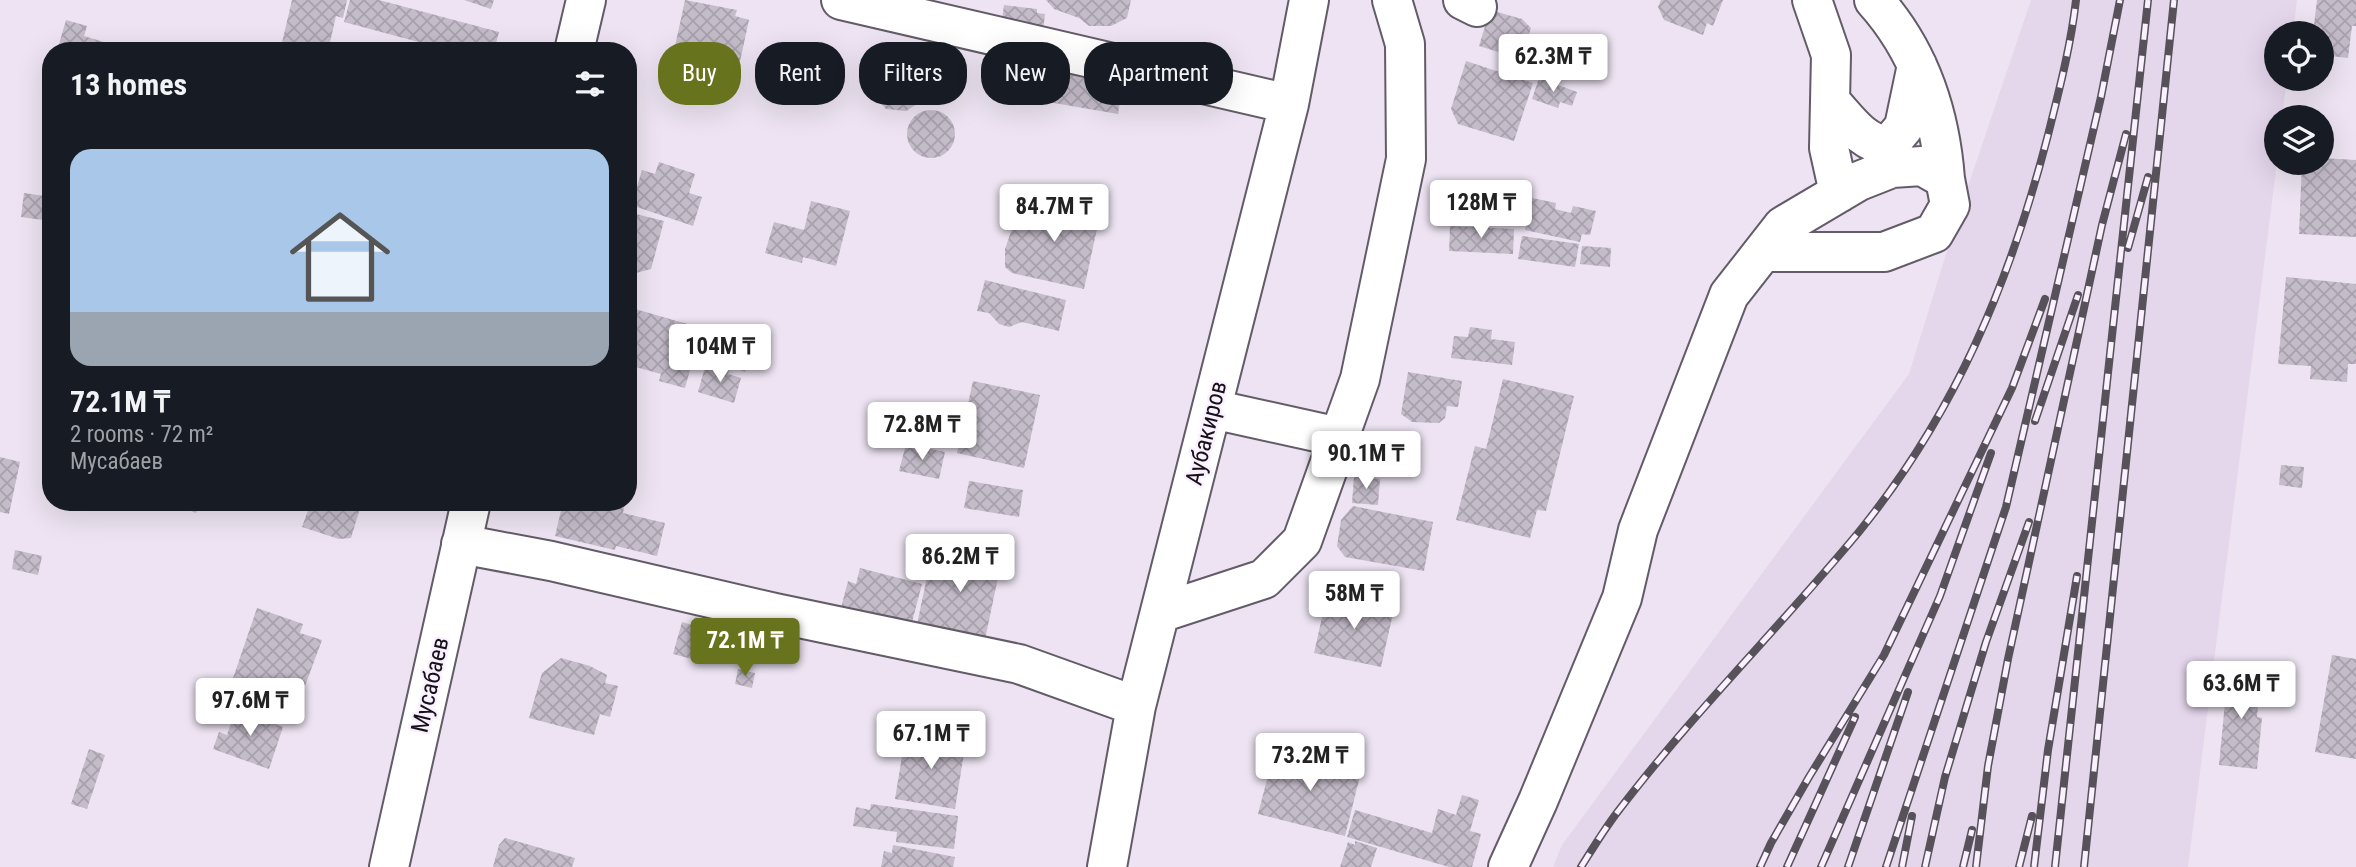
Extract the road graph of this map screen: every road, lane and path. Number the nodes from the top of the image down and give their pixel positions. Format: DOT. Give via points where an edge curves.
graph roads {
  1 [pos="586,0"];
  2 [pos="841,0"];
  3 [pos="1309,0"];
  4 [pos="1392,0"];
  5 [pos="1812,0"];
  6 [pos="1874,0"];
  7 [pos="576,42"];
  8 [pos="1917,65"];
  9 [pos="1831,102"];
  10 [pos="1289,104"];
  11 [pos="1945,179"];
  12 [pos="1839,193"];
  13 [pos="1763,252"];
  14 [pos="1212,409"];
  15 [pos="1339,437"];
  16 [pos="469,511"];
  17 [pos="461,544"];
  18 [pos="1160,613"];
  19 [pos="1136,706"];
  20 [pos="389,867"];
  21 [pos="1107,867"];
  22 [pos="1508,867"];
  1 -- 7 [label="street"];
  2 -- 10 [label="street"];
  3 -- 10 [label="street, Аубакиров"];
  4 -- 15 [label="street" via="1405,44 1406,159 1360,379"];
  5 -- 9 [label="street" via="1831,55"];
  6 -- 8 [label="street"];
  8 -- 9 [label="street" via="1904,127 1888,146 1873,144"];
  8 -- 11 [label="street" via="1929,92"];
  9 -- 12 [label="street" via="1829,148"];
  10 -- 14 [label="street, Аубакиров"];
  11 -- 12 [label="street" via="1922,166 1892,168"];
  11 -- 13 [label="street" via="1950,205 1934,233 1884,252"];
  12 -- 13 [label="street" via="1783,226"];
  13 -- 22 [label="street" via="1728,295 1638,530 1622,598"];
  14 -- 15 [label="street"];
  14 -- 18 [label="street, Аубакиров"];
  15 -- 18 [label="street" via="1302,541 1264,579"];
  16 -- 17 [label="street, Мусабаев"];
  17 -- 19 [label="street" via="1019,664"];
  17 -- 20 [label="street, Мусабаев"];
  18 -- 19 [label="street, Аубакиров"];
  19 -- 21 [label="street, Аубакиров"];
}
